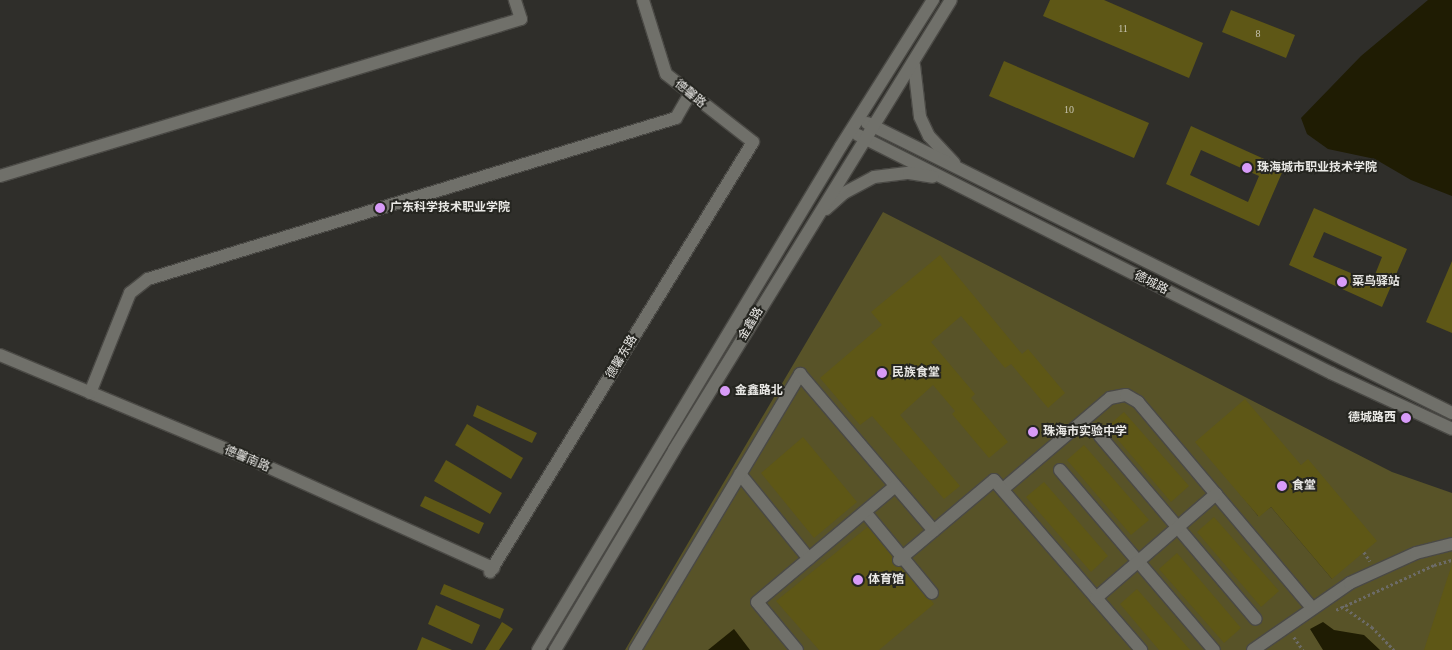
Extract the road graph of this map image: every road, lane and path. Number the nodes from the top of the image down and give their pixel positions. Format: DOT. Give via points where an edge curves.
graph roads {
  1 [pos="515,0"];
  2 [pos="643,0"];
  3 [pos="933,0"];
  4 [pos="951,0"];
  5 [pos="914,63"];
  6 [pos="690,94"];
  7 [pos="860,119"];
  8 [pos="873,126"];
  9 [pos="851,132"];
  10 [pos="864,139"];
  11 [pos="753,142"];
  12 [pos="963,172"];
  13 [pos="0,176"];
  14 [pos="943,178"];
  15 [pos="817,216"];
  16 [pos="0,355"];
  17 [pos="90,393"];
  18 [pos="1452,413"];
  19 [pos="1452,429"];
  20 [pos="1100,436"];
  21 [pos="1060,470"];
  22 [pos="740,474"];
  23 [pos="896,486"];
  24 [pos="1003,489"];
  25 [pos="1216,494"];
  26 [pos="865,512"];
  27 [pos="1178,527"];
  28 [pos="934,530"];
  29 [pos="1452,544"];
  30 [pos="809,558"];
  31 [pos="900,558"];
  32 [pos="1452,560"];
  33 [pos="1138,562"];
  34 [pos="491,570"];
  35 [pos="932,593"];
  36 [pos="1096,598"];
  37 [pos="1325,599"];
  38 [pos="1342,606"];
  39 [pos="1311,607"];
  40 [pos="1331,612"];
  41 [pos="1256,619"];
  42 [pos="1298,634"];
  43 [pos="1288,641"];
  44 [pos="538,650"];
  45 [pos="556,650"];
  46 [pos="635,650"];
  47 [pos="797,650"];
  48 [pos="1141,650"];
  49 [pos="1214,650"];
  50 [pos="1253,650"];
  51 [pos="1394,650"];
  1 -- 13 [label="street" via="520,19"];
  2 -- 6 [label="street, 德馨路" via="666,74"];
  3 -- 7 [label="street, 金鑫路"];
  4 -- 5 [label="street, 金鑫路"];
  5 -- 8 [label="street, 金鑫路"];
  5 -- 12 [label="street" via="920,117 929,136"];
  6 -- 11 [label="street, 德馨路"];
  6 -- 17 [label="street" via="676,118 148,279 130,293"];
  7 -- 8 [label="street, 德城路"];
  7 -- 9 [label="street, 金鑫路"];
  8 -- 10 [label="street, 金鑫路"];
  8 -- 12 [label="street, 德城路"];
  9 -- 10 [label="street, 德城路"];
  9 -- 44 [label="street, 金鑫路"];
  10 -- 14 [label="street, 德城路"];
  10 -- 15 [label="street, 金鑫路"];
  11 -- 34 [label="street, 德馨东路"];
  12 -- 18 [label="street, 德城路"];
  14 -- 15 [label="street" via="909,173 874,177 844,193"];
  14 -- 19 [label="street, 德城路" via="1331,373"];
  15 -- 45 [label="street, 金鑫路"];
  16 -- 17 [label="street, 德馨南路"];
  17 -- 34 [label="street, 德馨南路" via="248,458"];
  20 -- 27 [label="street"];
  21 -- 33 [label="street"];
  22 -- 23 [label="street" via="800,374"];
  22 -- 30 [label="street"];
  22 -- 46 [label="street"];
  23 -- 26 [label="street"];
  23 -- 28 [label="street"];
  24 -- 25 [label="street" via="1110,398 1126,395 1138,402"];
  24 -- 28 [label="street" via="994,480"];
  24 -- 36 [label="street"];
  25 -- 27 [label="street"];
  25 -- 39 [label="street"];
  26 -- 30 [label="street"];
  26 -- 31 [label="street"];
  27 -- 33 [label="street"];
  27 -- 41 [label="street"];
  28 -- 31 [label="street"];
  29 -- 37 [label="street" via="1416,553"];
  30 -- 47 [label="street" via="757,602"];
  31 -- 35 [label="street"];
  32 -- 38 [label="path"];
  33 -- 36 [label="street"];
  33 -- 49 [label="street"];
  36 -- 48 [label="street"];
  37 -- 38 [label="path"];
  37 -- 39 [label="street"];
  38 -- 40 [label="path"];
  38 -- 51 [label="path" via="1372,627"];
  39 -- 50 [label="street"];
  42 -- 43 [label="path"];
}
